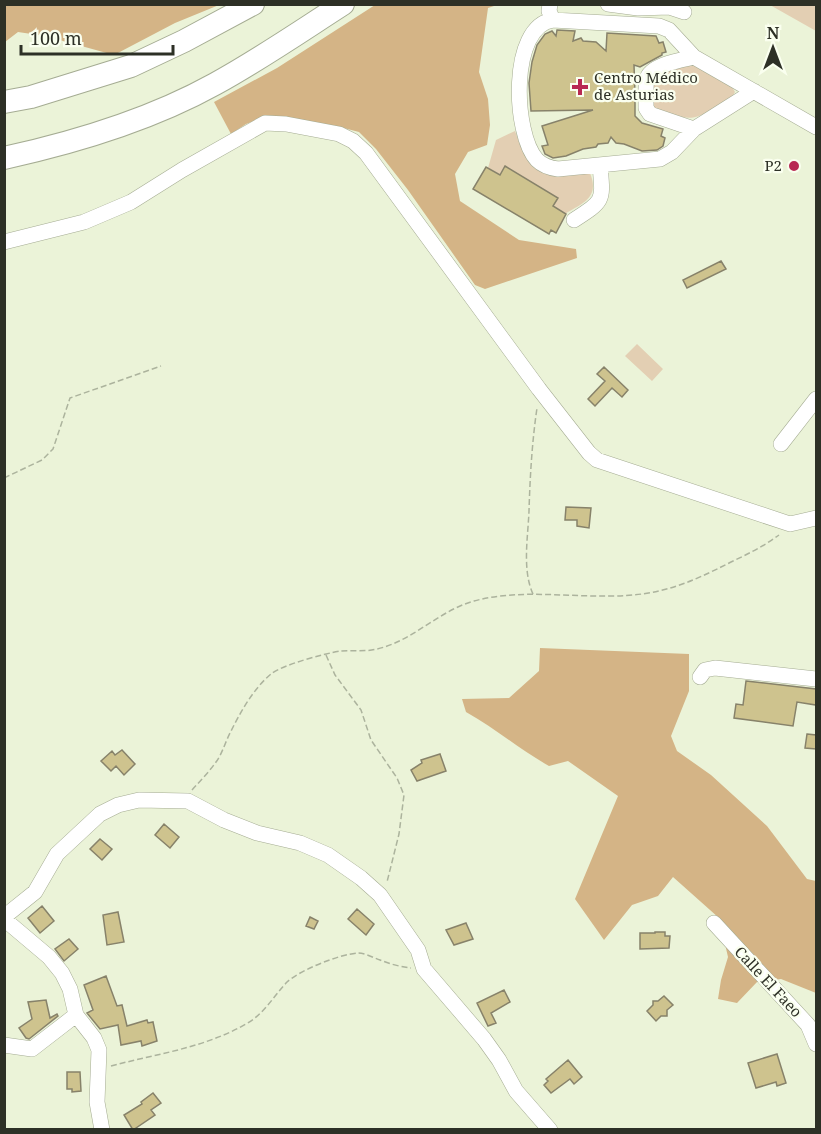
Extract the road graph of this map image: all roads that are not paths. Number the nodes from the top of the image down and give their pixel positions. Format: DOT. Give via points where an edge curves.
graph roads {
  1 [pos="253,4"];
  2 [pos="344,4"];
  3 [pos="608,4"];
  4 [pos="551,12"];
  5 [pos="684,12"];
  6 [pos="694,57"];
  7 [pos="754,91"];
  8 [pos="4,102"];
  9 [pos="816,127"];
  10 [pos="694,129"];
  11 [pos="4,158"];
  12 [pos="600,165"];
  13 [pos="574,219"];
  14 [pos="4,242"];
  15 [pos="816,399"];
  16 [pos="781,444"];
  17 [pos="816,518"];
  18 [pos="700,677"];
  19 [pos="816,679"];
  20 [pos="4,918"];
  21 [pos="714,923"];
  22 [pos="76,1015"];
  23 [pos="816,1044"];
  24 [pos="4,1045"];
  25 [pos="102,1130"];
  26 [pos="550,1130"];
  1 -- 8 [label="highway" via="131,66"];
  2 -- 11 [label="highway" via="215,84 159,111 62,145"];
  3 -- 5 [label="street" via="669,7"];
  4 -- 6 [label="street" via="659,26 669,30"];
  4 -- 12 [label="street" via="538,25 520,60 523,130 529,148 548,167"];
  6 -- 7 [label="street"];
  6 -- 10 [label="street" via="651,71 646,78 646,108 650,114"];
  7 -- 9 [label="street"];
  7 -- 10 [label="street"];
  10 -- 12 [label="street" via="660,159"];
  12 -- 13 [label="street" via="602,198"];
  14 -- 17 [label="street" via="84,222 131,202 265,123 339,134 366,153 538,389 597,460 790,524"];
  15 -- 16 [label="street"];
  18 -- 19 [label="street" via="705,670 715,668"];
  20 -- 22 [label="street" via="50,957 62,973"];
  20 -- 26 [label="street" via="35,892 57,854 100,814 118,805 139,800 188,801 257,833 300,843 328,855 380,895 418,950 424,969 484,1039 516,1091"];
  21 -- 23 [label="street, Calle El Faeo" via="808,1025"];
  22 -- 24 [label="street" via="32,1049"];
  22 -- 25 [label="street" via="99,1050 97,1102"];
}
